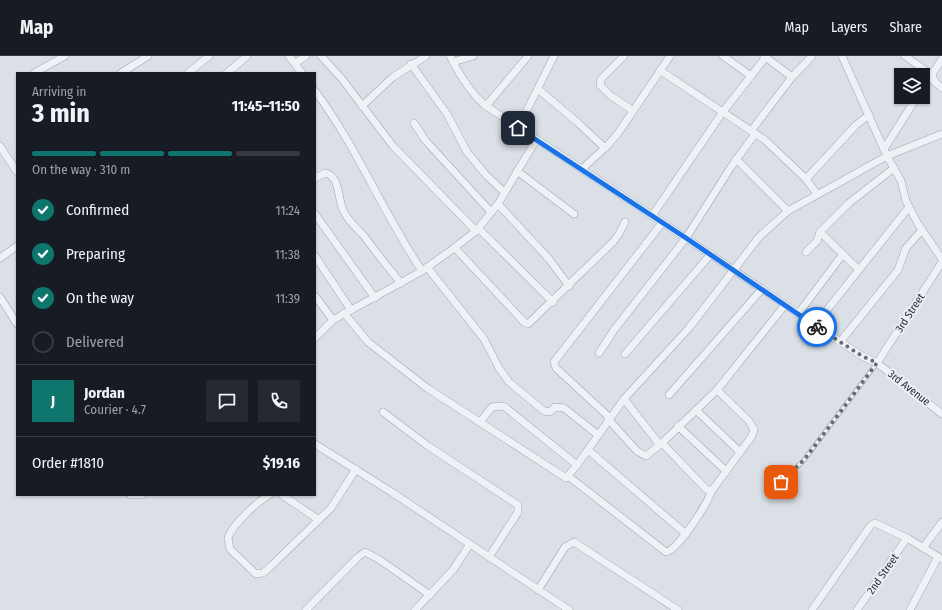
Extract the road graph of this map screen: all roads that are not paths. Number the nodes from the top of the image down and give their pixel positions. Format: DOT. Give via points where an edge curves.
graph roads {
  1 [pos="65,56"];
  2 [pos="148,56"];
  3 [pos="209,56"];
  4 [pos="247,56"];
  5 [pos="289,56"];
  6 [pos="306,56"];
  7 [pos="321,56"];
  8 [pos="426,56"];
  9 [pos="473,56"];
  10 [pos="528,56"];
  11 [pos="554,56"];
  12 [pos="624,56"];
  13 [pos="670,56"];
  14 [pos="723,56"];
  15 [pos="812,56"];
  16 [pos="842,56"];
  17 [pos="905,56"];
  18 [pos="764,57"];
  19 [pos="451,59"];
  20 [pos="942,59"];
  21 [pos="295,63"];
  22 [pos="411,64"];
  23 [pos="661,71"];
  24 [pos="36,72"];
  25 [pos="124,72"];
  26 [pos="189,72"];
  27 [pos="228,72"];
  28 [pos="301,72"];
  29 [pos="932,75"];
  30 [pos="751,76"];
  31 [pos="792,77"];
  32 [pos="930,78"];
  33 [pos="942,88"];
  34 [pos="538,90"];
  35 [pos="316,91"];
  36 [pos="913,104"];
  37 [pos="362,106"];
  38 [pos="486,106"];
  39 [pos="632,110"];
  40 [pos="722,113"];
  41 [pos="870,116"];
  42 [pos="414,123"];
  43 [pos="518,128"];
  44 [pos="753,132"];
  45 [pos="942,134"];
  46 [pos="536,140"];
  47 [pos="0,146"];
  48 [pos="605,148"];
  49 [pos="884,149"];
  50 [pos="887,156"];
  51 [pos="736,159"];
  52 [pos="894,168"];
  53 [pos="582,169"];
  54 [pos="16,170"];
  55 [pos="517,171"];
  56 [pos="316,178"];
  57 [pos="806,179"];
  58 [pos="504,192"];
  59 [pos="817,194"];
  60 [pos="498,204"];
  61 [pos="909,207"];
  62 [pos="788,211"];
  63 [pos="491,212"];
  64 [pos="574,214"];
  65 [pos="316,215"];
  66 [pos="652,216"];
  67 [pos="625,222"];
  68 [pos="662,223"];
  69 [pos="477,229"];
  70 [pos="922,230"];
  71 [pos="820,232"];
  72 [pos="686,238"];
  73 [pos="16,247"];
  74 [pos="455,248"];
  75 [pos="806,252"];
  76 [pos="711,254"];
  77 [pos="843,254"];
  78 [pos="0,258"];
  79 [pos="316,258"];
  80 [pos="942,260"];
  81 [pos="425,269"];
  82 [pos="858,269"];
  83 [pos="734,270"];
  84 [pos="401,283"];
  85 [pos="569,286"];
  86 [pos="762,289"];
  87 [pos="0,297"];
  88 [pos="316,297"];
  89 [pos="375,298"];
  90 [pos="553,302"];
  91 [pos="785,305"];
  92 [pos="351,310"];
  93 [pos="344,314"];
  94 [pos="798,314"];
  95 [pos="333,320"];
  96 [pos="16,321"];
  97 [pos="815,325"];
  98 [pos="316,335"];
  99 [pos="840,342"];
  100 [pos="599,353"];
  101 [pos="625,354"];
  102 [pos="877,363"];
  103 [pos="717,390"];
  104 [pos="669,395"];
  105 [pos="624,398"];
  106 [pos="696,410"];
  107 [pos="383,412"];
  108 [pos="942,414"];
  109 [pos="609,418"];
  110 [pos="480,422"];
  111 [pos="678,426"];
  112 [pos="598,435"];
  113 [pos="661,444"];
  114 [pos="316,445"];
  115 [pos="588,450"];
  116 [pos="740,452"];
  117 [pos="577,465"];
  118 [pos="356,470"];
  119 [pos="726,471"];
  120 [pos="568,476"];
  121 [pos="781,482"];
  122 [pos="711,491"];
  123 [pos="268,496"];
  124 [pos="283,496"];
  125 [pos="319,520"];
  126 [pos="942,522"];
  127 [pos="686,534"];
  128 [pos="907,538"];
  129 [pos="470,544"];
  130 [pos="923,548"];
  131 [pos="489,557"];
  132 [pos="940,558"];
  133 [pos="538,590"];
  134 [pos="430,595"];
  135 [pos="306,610"];
  136 [pos="415,610"];
  137 [pos="569,610"];
  138 [pos="678,610"];
  139 [pos="812,610"];
  140 [pos="857,610"];
  141 [pos="910,610"];
  1 -- 24 [label="street"];
  2 -- 25 [label="street"];
  3 -- 26 [label="street"];
  4 -- 27 [label="street"];
  5 -- 21 [label="street"];
  6 -- 21 [label="street"];
  7 -- 37 [label="street"];
  8 -- 22 [label="street"];
  9 -- 19 [label="street"];
  10 -- 38 [label="street"];
  11 -- 34 [label="street"];
  12 -- 39 [label="street" via="601,79 600,85"];
  13 -- 23 [label="street"];
  14 -- 30 [label="street"];
  15 -- 31 [label="street"];
  16 -- 41 [label="street"];
  17 -- 29 [label="street"];
  18 -- 30 [label="street"];
  18 -- 31 [label="street"];
  19 -- 38 [label="street, 3rd Avenue" via="465,83"];
  20 -- 29 [label="street"];
  21 -- 28 [label="street"];
  22 -- 37 [label="street" via="393,76"];
  22 -- 58 [label="street" via="447,114 467,152"];
  23 -- 39 [label="street"];
  23 -- 40 [label="street"];
  29 -- 32 [label="street"];
  29 -- 33 [label="street"];
  30 -- 40 [label="street"];
  31 -- 44 [label="street"];
  34 -- 43 [label="street"];
  34 -- 48 [label="street"];
  35 -- 81 [label="street" via="336,120 405,245"];
  36 -- 49 [label="street"];
  37 -- 69 [label="street" via="393,146"];
  38 -- 43 [label="street, 3rd Avenue"];
  39 -- 48 [label="street" via="619,132"];
  40 -- 44 [label="street"];
  40 -- 66 [label="street"];
  41 -- 49 [label="street"];
  41 -- 57 [label="street" via="856,125"];
  42 -- 63 [label="street" via="425,140"];
  43 -- 46 [label="street, 3rd Avenue"];
  44 -- 51 [label="street"];
  44 -- 57 [label="street"];
  45 -- 50 [label="street"];
  46 -- 53 [label="street, 3rd Avenue"];
  46 -- 55 [label="street"];
  47 -- 54 [label="street"];
  48 -- 53 [label="street"];
  49 -- 50 [label="street"];
  50 -- 52 [label="street"];
  50 -- 59 [label="street"];
  51 -- 62 [label="street"];
  51 -- 72 [label="street"];
  52 -- 61 [label="street"];
  52 -- 71 [label="street" via="850,202"];
  53 -- 66 [label="street, 3rd Avenue"];
  55 -- 58 [label="street"];
  55 -- 64 [label="street"];
  56 -- 84 [label="street" via="325,173 332,175 336,180 338,201 343,212"];
  57 -- 59 [label="street"];
  58 -- 60 [label="street"];
  59 -- 62 [label="street"];
  60 -- 63 [label="street"];
  60 -- 85 [label="street" via="549,259"];
  61 -- 70 [label="street"];
  61 -- 82 [label="street"];
  62 -- 83 [label="street" via="759,237"];
  63 -- 69 [label="street"];
  65 -- 89 [label="street"];
  66 -- 68 [label="street, 3rd Avenue"];
  67 -- 85 [label="street" via="619,234"];
  68 -- 72 [label="street, 3rd Avenue"];
  68 -- 109 [label="street" via="554,362 556,368"];
  69 -- 74 [label="street"];
  69 -- 90 [label="street"];
  70 -- 80 [label="street"];
  70 -- 99 [label="street" via="906,248 898,270"];
  71 -- 75 [label="street" via="817,242"];
  71 -- 77 [label="street"];
  72 -- 76 [label="street, 3rd Avenue"];
  72 -- 100 [label="street"];
  73 -- 78 [label="street"];
  74 -- 81 [label="street"];
  74 -- 90 [label="street" via="527,324"];
  76 -- 83 [label="street, 3rd Avenue"];
  76 -- 101 [label="street"];
  77 -- 82 [label="street"];
  77 -- 94 [label="street"];
  79 -- 92 [label="street"];
  80 -- 102 [label="street, 3rd Street"];
  81 -- 84 [label="street"];
  81 -- 112 [label="street" via="484,339 498,368 509,382 544,412 550,412 555,407 564,408"];
  82 -- 97 [label="street"];
  83 -- 86 [label="street, 3rd Avenue"];
  83 -- 105 [label="street" via="689,328"];
  84 -- 89 [label="street"];
  85 -- 90 [label="street"];
  86 -- 91 [label="street, 3rd Avenue"];
  86 -- 104 [label="street"];
  87 -- 96 [label="street"];
  88 -- 95 [label="street"];
  89 -- 92 [label="street"];
  91 -- 94 [label="street, 3rd Avenue"];
  91 -- 103 [label="street"];
  92 -- 93 [label="street"];
  93 -- 95 [label="street"];
  93 -- 110 [label="street" via="368,342 427,388"];
  94 -- 97 [label="street, 3rd Avenue"];
  95 -- 98 [label="street"];
  97 -- 99 [label="street, 3rd Avenue"];
  99 -- 102 [label="street, 3rd Avenue"];
  102 -- 108 [label="street, 3rd Avenue"];
  102 -- 121 [label="lane" via="804,460"];
  103 -- 106 [label="street"];
  103 -- 116 [label="street" via="754,426 752,436"];
  105 -- 109 [label="street"];
  105 -- 113 [label="street"];
  106 -- 111 [label="street"];
  106 -- 116 [label="street"];
  107 -- 131 [label="street" via="428,446 518,505 518,512"];
  109 -- 112 [label="street"];
  109 -- 113 [label="street" via="644,456"];
  110 -- 117 [label="street" via="492,407 505,407"];
  110 -- 120 [label="street" via="564,478"];
  111 -- 113 [label="street"];
  111 -- 119 [label="street"];
  112 -- 115 [label="street"];
  113 -- 122 [label="street"];
  114 -- 118 [label="street"];
  115 -- 117 [label="street"];
  115 -- 127 [label="street"];
  116 -- 119 [label="street"];
  117 -- 120 [label="street"];
  118 -- 125 [label="street" via="331,508"];
  118 -- 129 [label="street"];
  119 -- 122 [label="street"];
  120 -- 127 [label="street" via="663,551 670,551"];
  122 -- 127 [label="street"];
  123 -- 125 [label="street" via="237,524 228,538 230,549 254,573 263,573"];
  124 -- 125 [label="street"];
  126 -- 130 [label="street"];
  128 -- 130 [label="street"];
  128 -- 139 [label="street" via="880,524 873,524"];
  128 -- 140 [label="street, 2nd Street"];
  129 -- 131 [label="street"];
  129 -- 134 [label="street" via="453,570"];
  130 -- 132 [label="street"];
  131 -- 133 [label="street"];
  132 -- 141 [label="street"];
  133 -- 137 [label="street"];
  133 -- 138 [label="street" via="565,547 574,542"];
  134 -- 135 [label="street" via="366,552"];
  134 -- 136 [label="street"];
}
